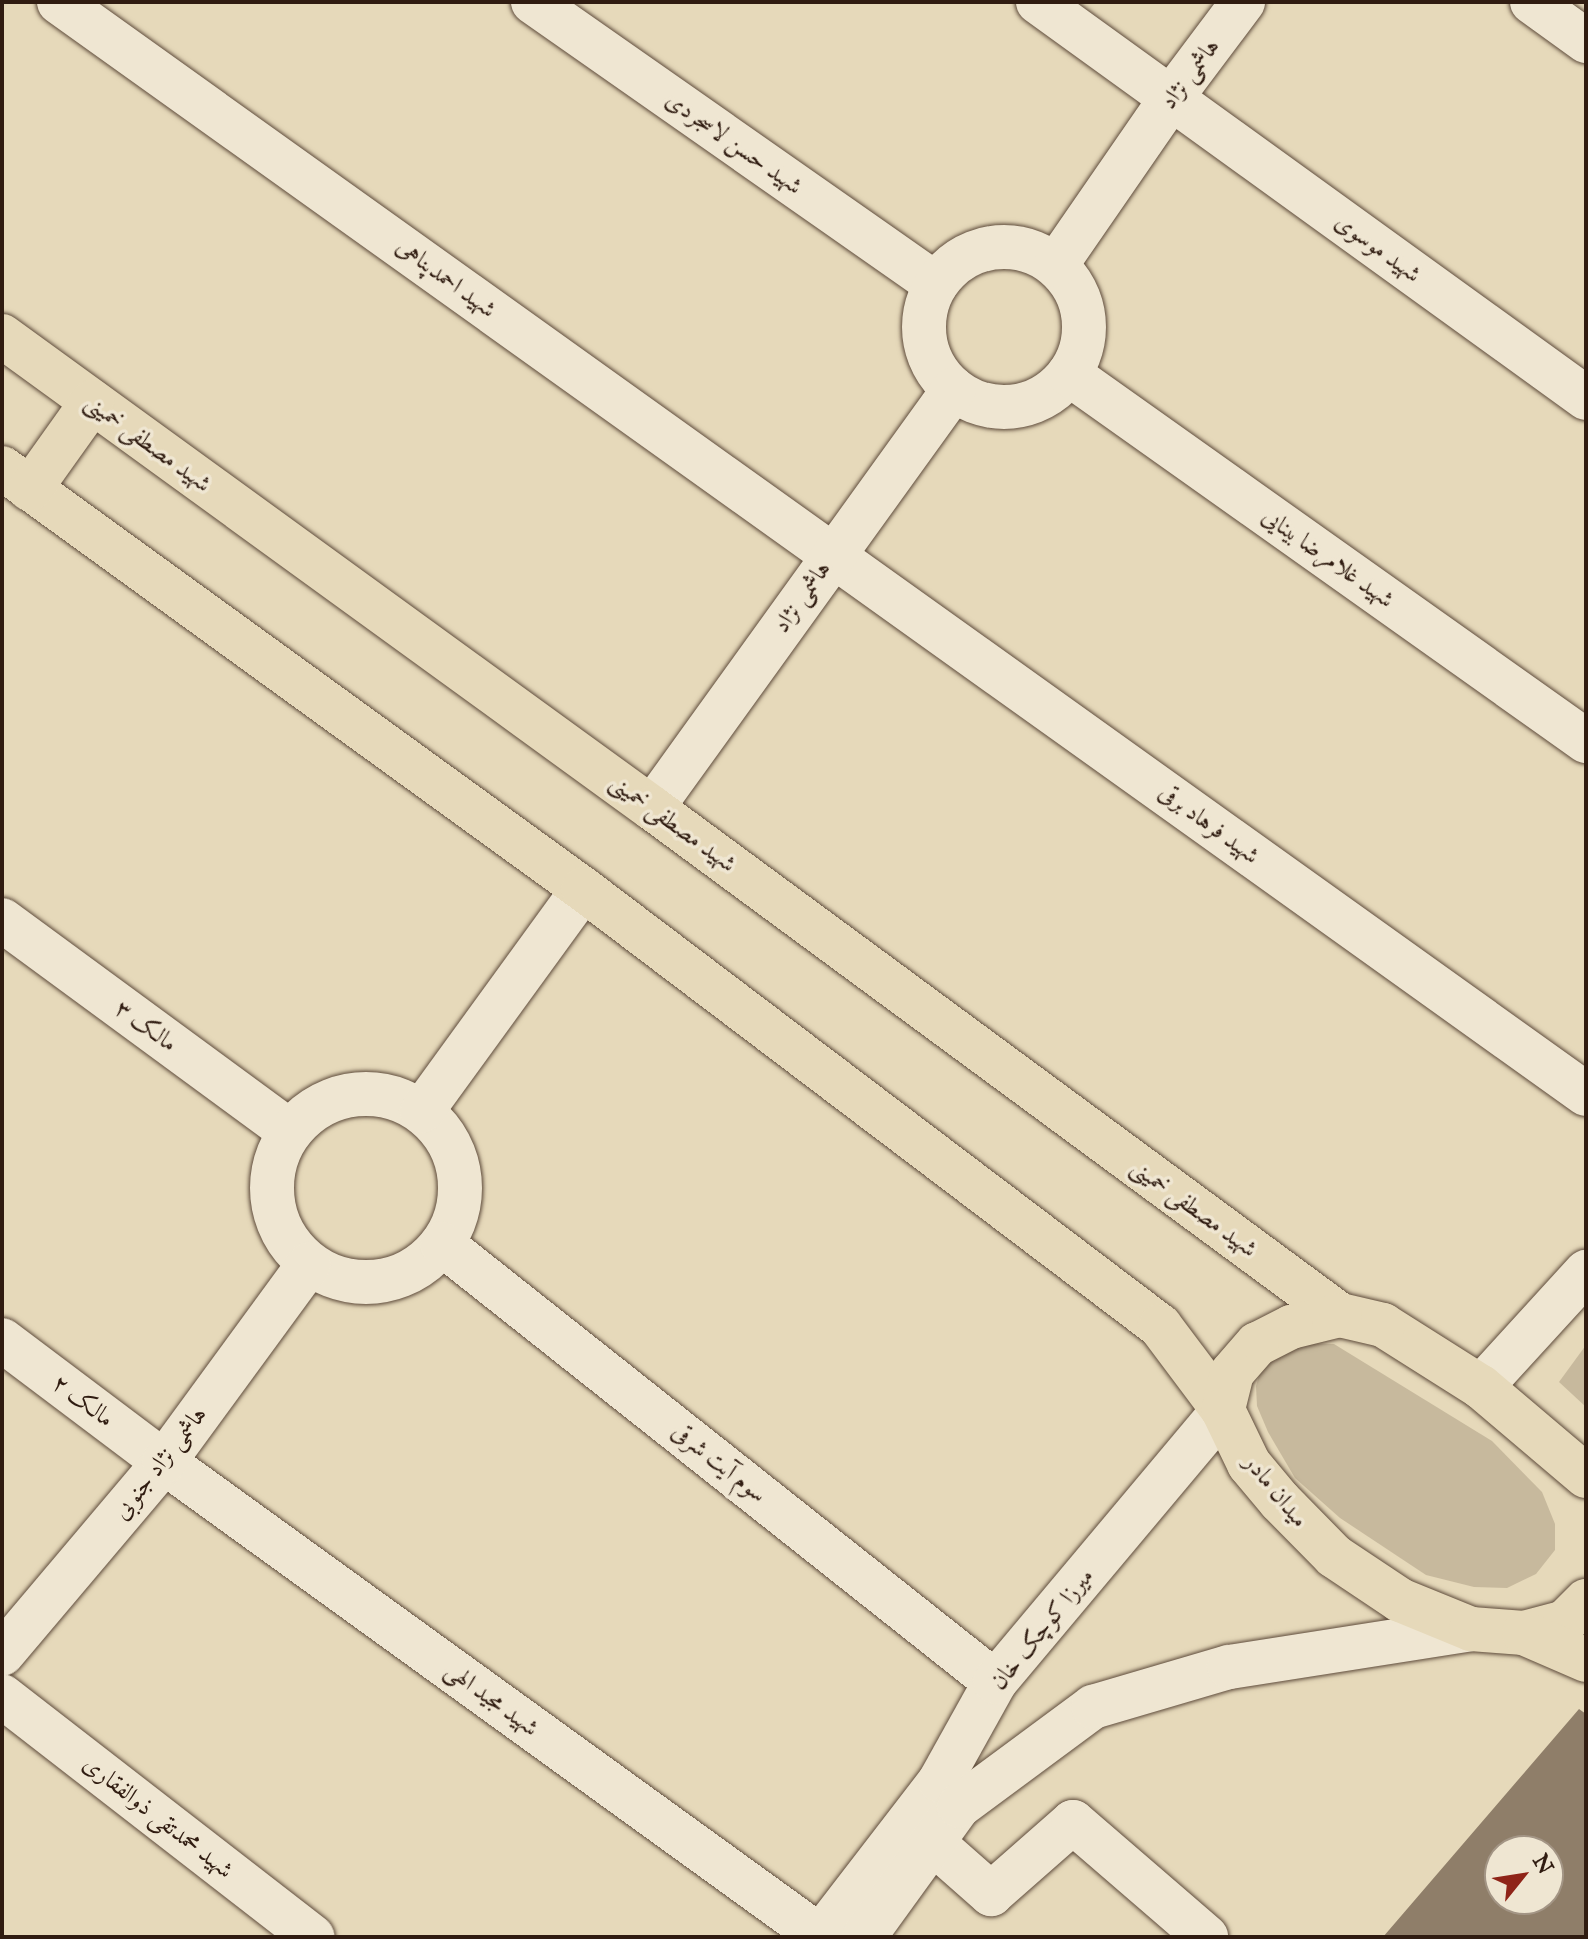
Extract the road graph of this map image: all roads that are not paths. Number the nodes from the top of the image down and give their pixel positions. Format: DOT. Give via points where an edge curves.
graph roads {
  1 [pos="533,2"];
  2 [pos="1038,2"];
  3 [pos="1243,2"];
  4 [pos="1532,2"];
  5 [pos="82,9"];
  6 [pos="1586,41"];
  7 [pos="1171,98"];
  8 [pos="1056,265"];
  9 [pos="936,284"];
  10 [pos="2,336"];
  11 [pos="1069,374"];
  12 [pos="954,389"];
  13 [pos="1586,398"];
  14 [pos="92,402"];
  15 [pos="16,478"];
  16 [pos="832,555"];
  17 [pos="1586,741"];
  18 [pos="652,808"];
  19 [pos="583,889"];
  20 [pos="2,920"];
  21 [pos="1586,1094"];
  22 [pos="422,1111"];
  23 [pos="289,1131"];
  24 [pos="442,1244"];
  25 [pos="309,1264"];
  26 [pos="1586,1272"];
  27 [pos="1340,1315"];
  28 [pos="2,1340"];
  29 [pos="1481,1387"];
  30 [pos="1223,1410"];
  31 [pos="164,1462"];
  32 [pos="1586,1476"];
  33 [pos="1586,1601"];
  34 [pos="1471,1629"];
  35 [pos="1524,1633"];
  36 [pos="2,1654"];
  37 [pos="1586,1660"];
  38 [pos="995,1682"];
  39 [pos="2,1696"];
  40 [pos="932,1842"];
  41 [pos="313,1937"];
  42 [pos="820,1937"];
  43 [pos="864,1937"];
  44 [pos="1206,1937"];
  1 -- 9 [label="street, شهید حسن لاسجردی"];
  2 -- 7 [label="street, شهید موسوی"];
  3 -- 7 [label="street, هاشمی نژاد"];
  4 -- 6 [label="street"];
  5 -- 16 [label="street, شهید احمدپناهی"];
  7 -- 8 [label="street, هاشمی نژاد"];
  7 -- 13 [label="street, شهید موسوی"];
  8 -- 9 [label="street" via="1029,250 1005,246 957,261"];
  8 -- 11 [label="street" via="1081,303 1085,327 1081,352"];
  9 -- 12 [label="street" via="924,326 928,351"];
  10 -- 14 [label="main road, شهید مصطفی خمینی"];
  11 -- 12 [label="street" via="1052,392 1029,404 980,403"];
  11 -- 17 [label="street, شهید غلامرضا بینایی"];
  12 -- 16 [label="street, هاشمی نژاد"];
  14 -- 15 [label="main road"];
  14 -- 18 [label="main road, شهید مصطفی خمینی"];
  15 -- 19 [label="main road"];
  16 -- 18 [label="street, هاشمی نژاد"];
  16 -- 21 [label="street, شهید فرهاد برقی"];
  18 -- 27 [label="main road, شهید مصطفی خمینی"];
  19 -- 22 [label="street"];
  19 -- 30 [label="main road" via="1160,1326"];
  20 -- 23 [label="street, مالک ۳"];
  22 -- 23 [label="street" via="395,1098 366,1093 337,1097 310,1111"];
  22 -- 24 [label="street" via="443,1133 456,1159 456,1218"];
  23 -- 25 [label="street" via="276,1157 271,1187 275,1216 288,1243"];
  24 -- 25 [label="street" via="421,1265 394,1279 365,1283 336,1278"];
  24 -- 38 [label="street, سوم آیت شرقی"];
  25 -- 31 [label="street, هاشمی نژاد جنوبی"];
  26 -- 29 [label="street"];
  27 -- 29 [label="main road" via="1383,1325"];
  27 -- 30 [label="main road" via="1291,1327 1257,1344 1232,1373"];
  28 -- 31 [label="street, مالک ۲"];
  29 -- 32 [label="main road"];
  30 -- 34 [label="main road, میدان مادر" via="1249,1464 1334,1556 1400,1600"];
  30 -- 38 [label="street, میرزا کوچک خان"];
  31 -- 36 [label="street, هاشمی نژاد جنوبی"];
  31 -- 42 [label="street, شهید مجید الهی"];
  33 -- 35 [label="main road, میدان مادر" via="1565,1622"];
  34 -- 35 [label="main road, میدان مادر"];
  34 -- 40 [label="street" via="1229,1667 1093,1707 959,1806"];
  35 -- 37 [label="main road"];
  38 -- 42 [label="street, میرزا کوچک خان" via="940,1781"];
  39 -- 41 [label="street, شهید محمدتقی ذوالفقاری"];
  40 -- 43 [label="street"];
  40 -- 44 [label="street" via="991,1894 1073,1822"];
}
